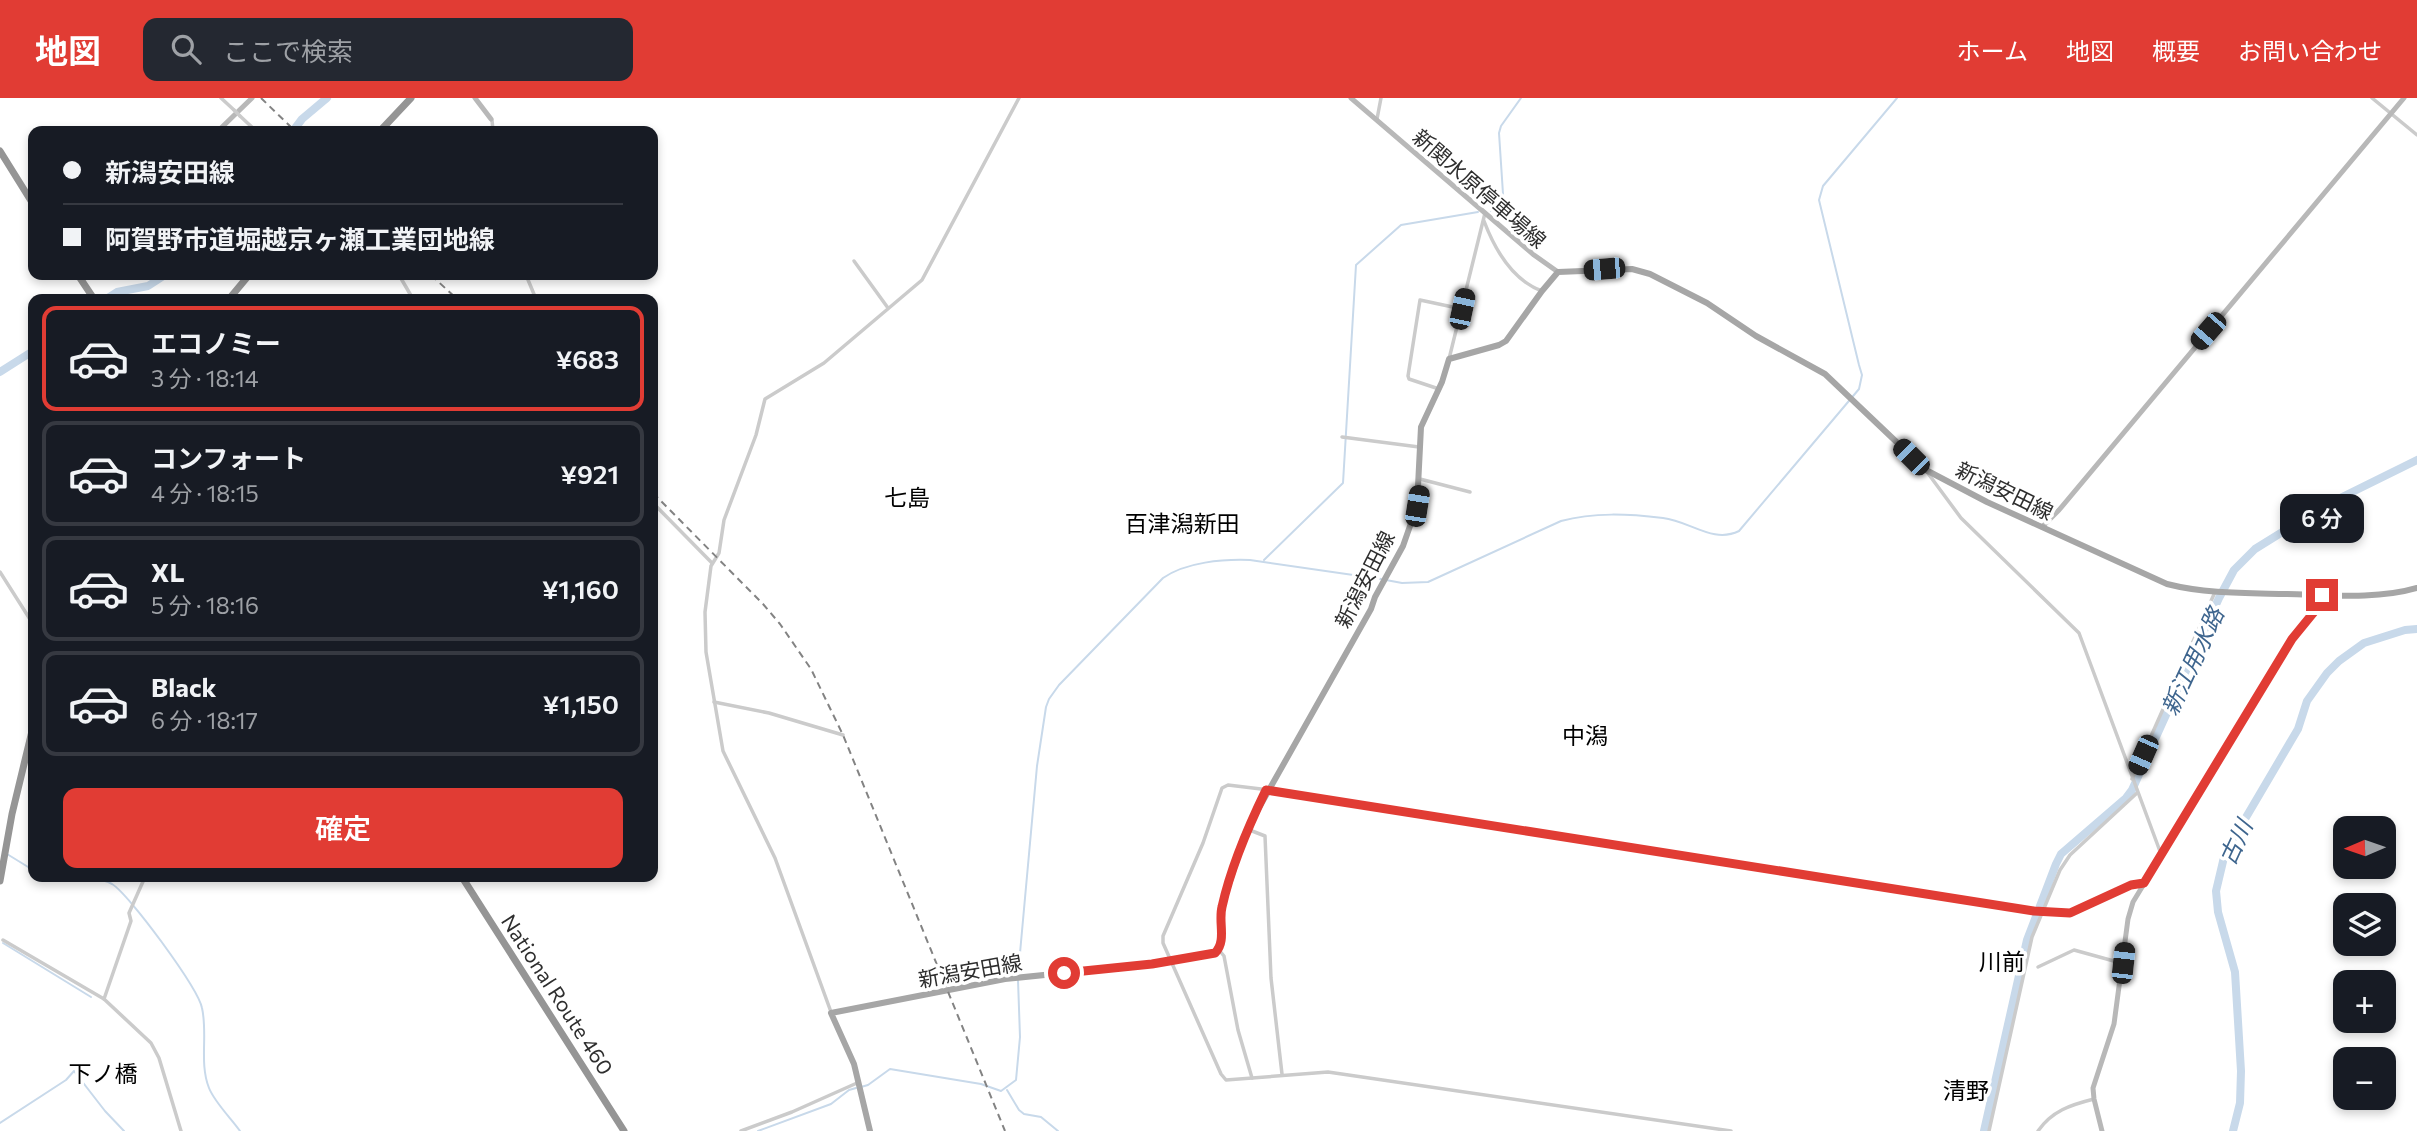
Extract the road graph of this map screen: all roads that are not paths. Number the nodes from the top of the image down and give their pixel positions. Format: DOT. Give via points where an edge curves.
graph roads {
  1 [pos="222,98"];
  2 [pos="252,98"];
  3 [pos="411,98"];
  4 [pos="475,98"];
  5 [pos="1019,98"];
  6 [pos="1351,98"];
  7 [pos="1381,98"];
  8 [pos="2372,98"];
  9 [pos="2404,98"];
  10 [pos="2391,114"];
  11 [pos="490,118"];
  12 [pos="1377,119"];
  13 [pos="223,126"];
  14 [pos="251,126"];
  15 [pos="385,126"];
  16 [pos="492,126"];
  17 [pos="2417,135"];
  18 [pos="0,151"];
  19 [pos="28,196"];
  20 [pos="1484,216"];
  21 [pos="854,261"];
  22 [pos="1558,272"];
  23 [pos="245,280"];
  24 [pos="1542,291"];
  25 [pos="233,294"];
  26 [pos="888,308"];
  27 [pos="1462,309"];
  28 [pos="1449,359"];
  29 [pos="1439,389"];
  30 [pos="1344,438"];
  31 [pos="1421,447"];
  32 [pos="1926,470"];
  33 [pos="1420,480"];
  34 [pos="1470,492"];
  35 [pos="658,508"];
  36 [pos="2042,527"];
  37 [pos="712,563"];
  38 [pos="0,572"];
  39 [pos="2417,588"];
  40 [pos="2215,592"];
  41 [pos="2322,595"];
  42 [pos="28,616"];
  43 [pos="714,702"];
  44 [pos="843,735"];
  45 [pos="28,748"];
  46 [pos="2133,780"];
  47 [pos="1266,790"];
  48 [pos="2136,791"];
  49 [pos="1247,828"];
  50 [pos="2161,856"];
  51 [pos="0,881"];
  52 [pos="143,882"];
  53 [pos="465,882"];
  54 [pos="2144,883"];
  55 [pos="2041,912"];
  56 [pos="3,940"];
  57 [pos="1219,950"];
  58 [pos="1170,961"];
  59 [pos="2123,963"];
  60 [pos="2038,967"];
  61 [pos="104,999"];
  62 [pos="831,1013"];
  63 [pos="1282,1074"];
  64 [pos="1252,1078"];
  65 [pos="859,1082"];
  66 [pos="2094,1099"];
  67 [pos="181,1131"];
  68 [pos="624,1131"];
  69 [pos="741,1131"];
  70 [pos="870,1131"];
  71 [pos="1731,1131"];
  72 [pos="1990,1131"];
  73 [pos="2038,1131"];
  74 [pos="2102,1131"];
  1 -- 14 [label="street, bridge"];
  2 -- 13 [label="street"];
  3 -- 15 [label="highway"];
  4 -- 11 [label="street"];
  5 -- 26 [label="street" via="928,272"];
  6 -- 12 [label="street, 新関水原停車場線"];
  7 -- 12 [label="street"];
  8 -- 10 [label="street"];
  9 -- 10 [label="street"];
  10 -- 17 [label="street"];
  10 -- 36 [label="street"];
  11 -- 16 [label="street"];
  12 -- 20 [label="street, 新関水原停車場線"];
  18 -- 19 [label="highway"];
  20 -- 22 [label="street, 新関水原停車場線"];
  20 -- 24 [label="street" via="1490,236 1514,272 1526,285"];
  20 -- 27 [label="street"];
  21 -- 26 [label="street"];
  22 -- 24 [label="main road"];
  22 -- 32 [label="main road, 新潟安田線" via="1621,269 1650,274 1707,303 1812,366"];
  23 -- 25 [label="highway"];
  24 -- 28 [label="main road" via="1506,341"];
  26 -- 37 [label="street" via="824,363 765,398 724,520 719,553"];
  27 -- 28 [label="street"];
  27 -- 29 [label="street" via="1420,300 1408,376"];
  28 -- 29 [label="main road, 新潟安田線"];
  29 -- 31 [label="main road, 新潟安田線" via="1424,417"];
  30 -- 31 [label="street"];
  31 -- 33 [label="main road, 新潟安田線"];
  32 -- 36 [label="main road, 新潟安田線"];
  32 -- 46 [label="street" via="1961,518 2079,633"];
  33 -- 34 [label="street"];
  33 -- 47 [label="main road, 新潟安田線" via="1415,515 1393,567"];
  35 -- 37 [label="street"];
  36 -- 40 [label="main road, 新潟安田線" via="2167,584"];
  37 -- 43 [label="street" via="705,652"];
  38 -- 42 [label="street"];
  39 -- 41 [label="main road, 新潟安田線" via="2375,595"];
  40 -- 41 [label="main road, 新潟安田線"];
  40 -- 46 [label="street"];
  41 -- 50 [label="street"];
  43 -- 44 [label="street"];
  43 -- 62 [label="street" via="726,758 775,858"];
  45 -- 51 [label="highway"];
  46 -- 48 [label="street"];
  47 -- 49 [label="main road, 新潟安田線"];
  47 -- 55 [label="street"];
  47 -- 58 [label="street" via="1222,788 1163,936"];
  48 -- 50 [label="street"];
  48 -- 55 [label="street" via="2063,862"];
  49 -- 57 [label="main road, 新潟安田線" via="1221,908"];
  49 -- 63 [label="street" via="1265,836 1270,978"];
  50 -- 54 [label="street"];
  52 -- 61 [label="street"];
  53 -- 68 [label="highway, National Route 460"];
  54 -- 55 [label="street" via="2070,913"];
  54 -- 59 [label="street" via="2130,911"];
  55 -- 72 [label="street"];
  56 -- 61 [label="street"];
  57 -- 58 [label="main road, 新潟安田線"];
  57 -- 64 [label="street"];
  58 -- 62 [label="main road, 新潟安田線" via="1014,978"];
  58 -- 64 [label="street" via="1221,1074 1226,1080"];
  59 -- 60 [label="street" via="2074,950"];
  59 -- 66 [label="street" via="2114,1024 2093,1088"];
  61 -- 67 [label="street" via="151,1043"];
  62 -- 65 [label="main road"];
  63 -- 64 [label="street"];
  63 -- 71 [label="street" via="1345,1073"];
  65 -- 69 [label="street"];
  65 -- 70 [label="main road"];
  66 -- 73 [label="street" via="2063,1108"];
  66 -- 74 [label="street"];
}
